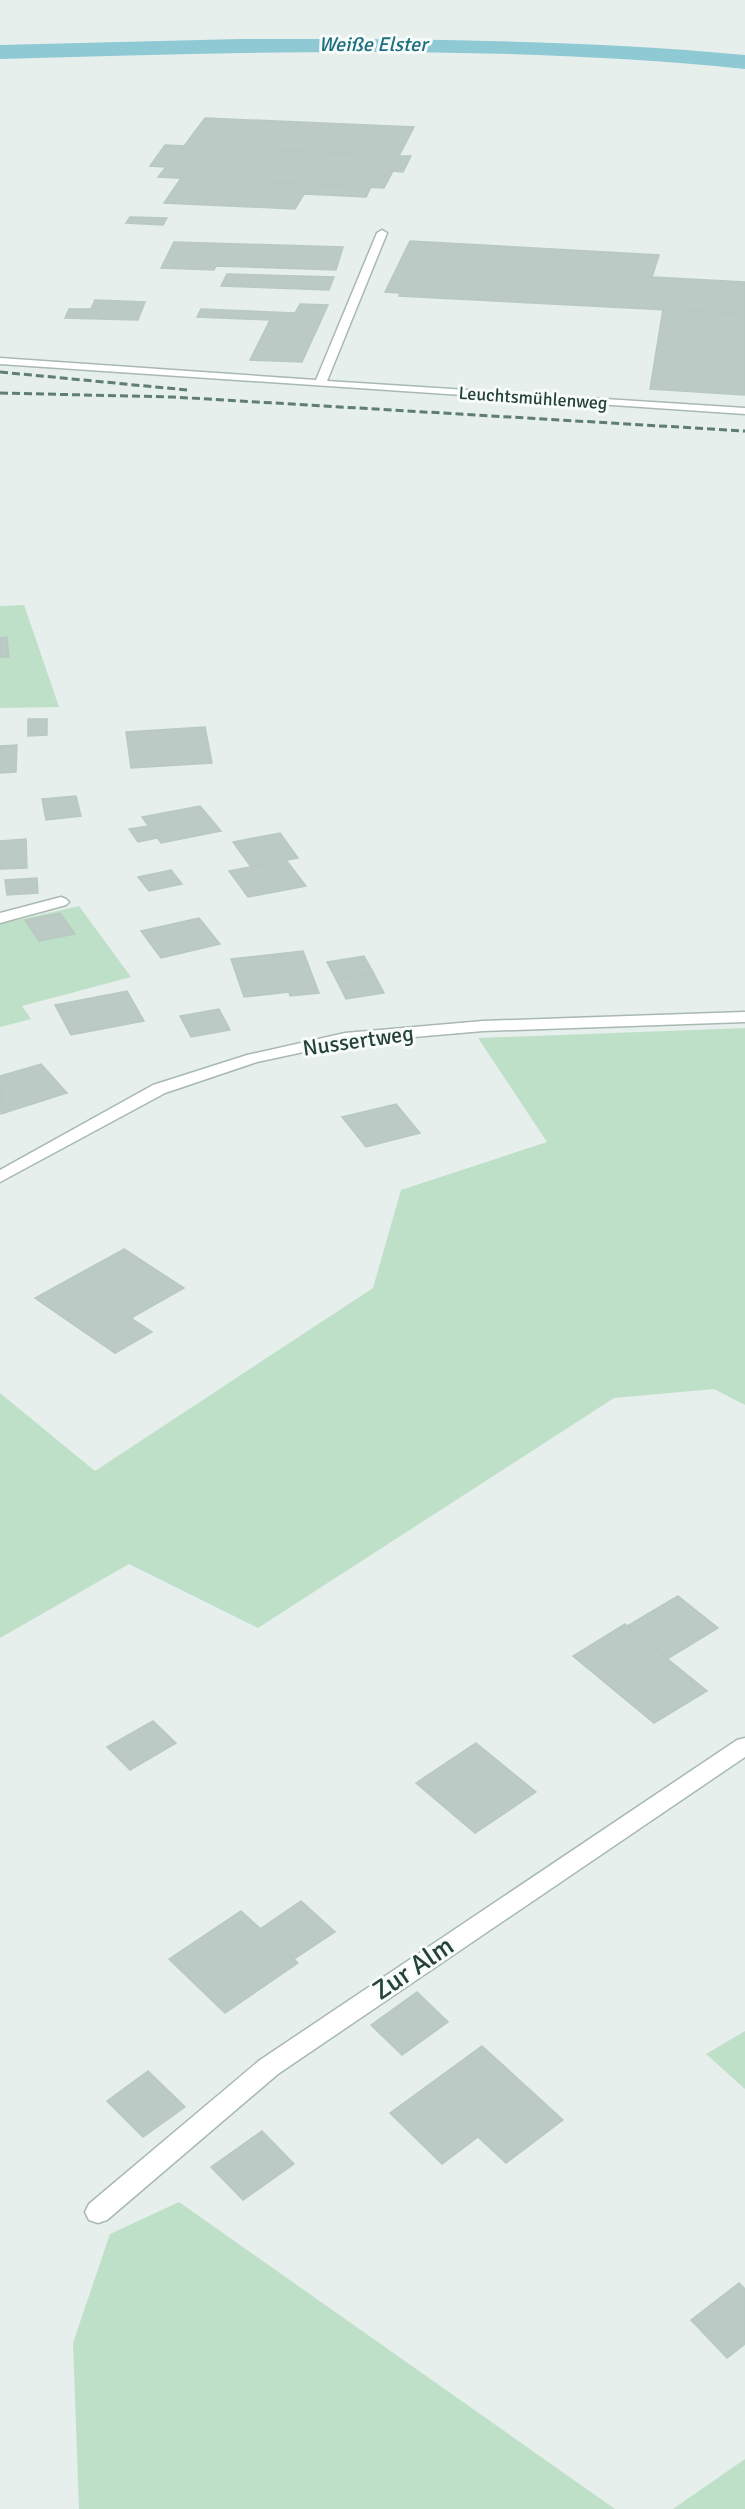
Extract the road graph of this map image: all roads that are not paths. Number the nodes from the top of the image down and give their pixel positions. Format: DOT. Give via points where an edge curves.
graph roads {
  1 [pos="382,233"];
  2 [pos="0,361"];
  3 [pos="320,384"];
  4 [pos="745,411"];
  5 [pos="62,902"];
  6 [pos="0,918"];
  7 [pos="745,1017"];
  8 [pos="0,1177"];
  9 [pos="745,1746"];
  10 [pos="98,2212"];
  1 -- 3 [label="street"];
  2 -- 3 [label="street, Leuchtsmühlenweg"];
  3 -- 4 [label="street, Leuchtsmühlenweg"];
  5 -- 6 [label="street"];
  7 -- 8 [label="street, Nussertweg" via="483,1026 345,1038 253,1058 159,1089"];
  9 -- 10 [label="street, Zur Alm" via="268,2067"];
}
